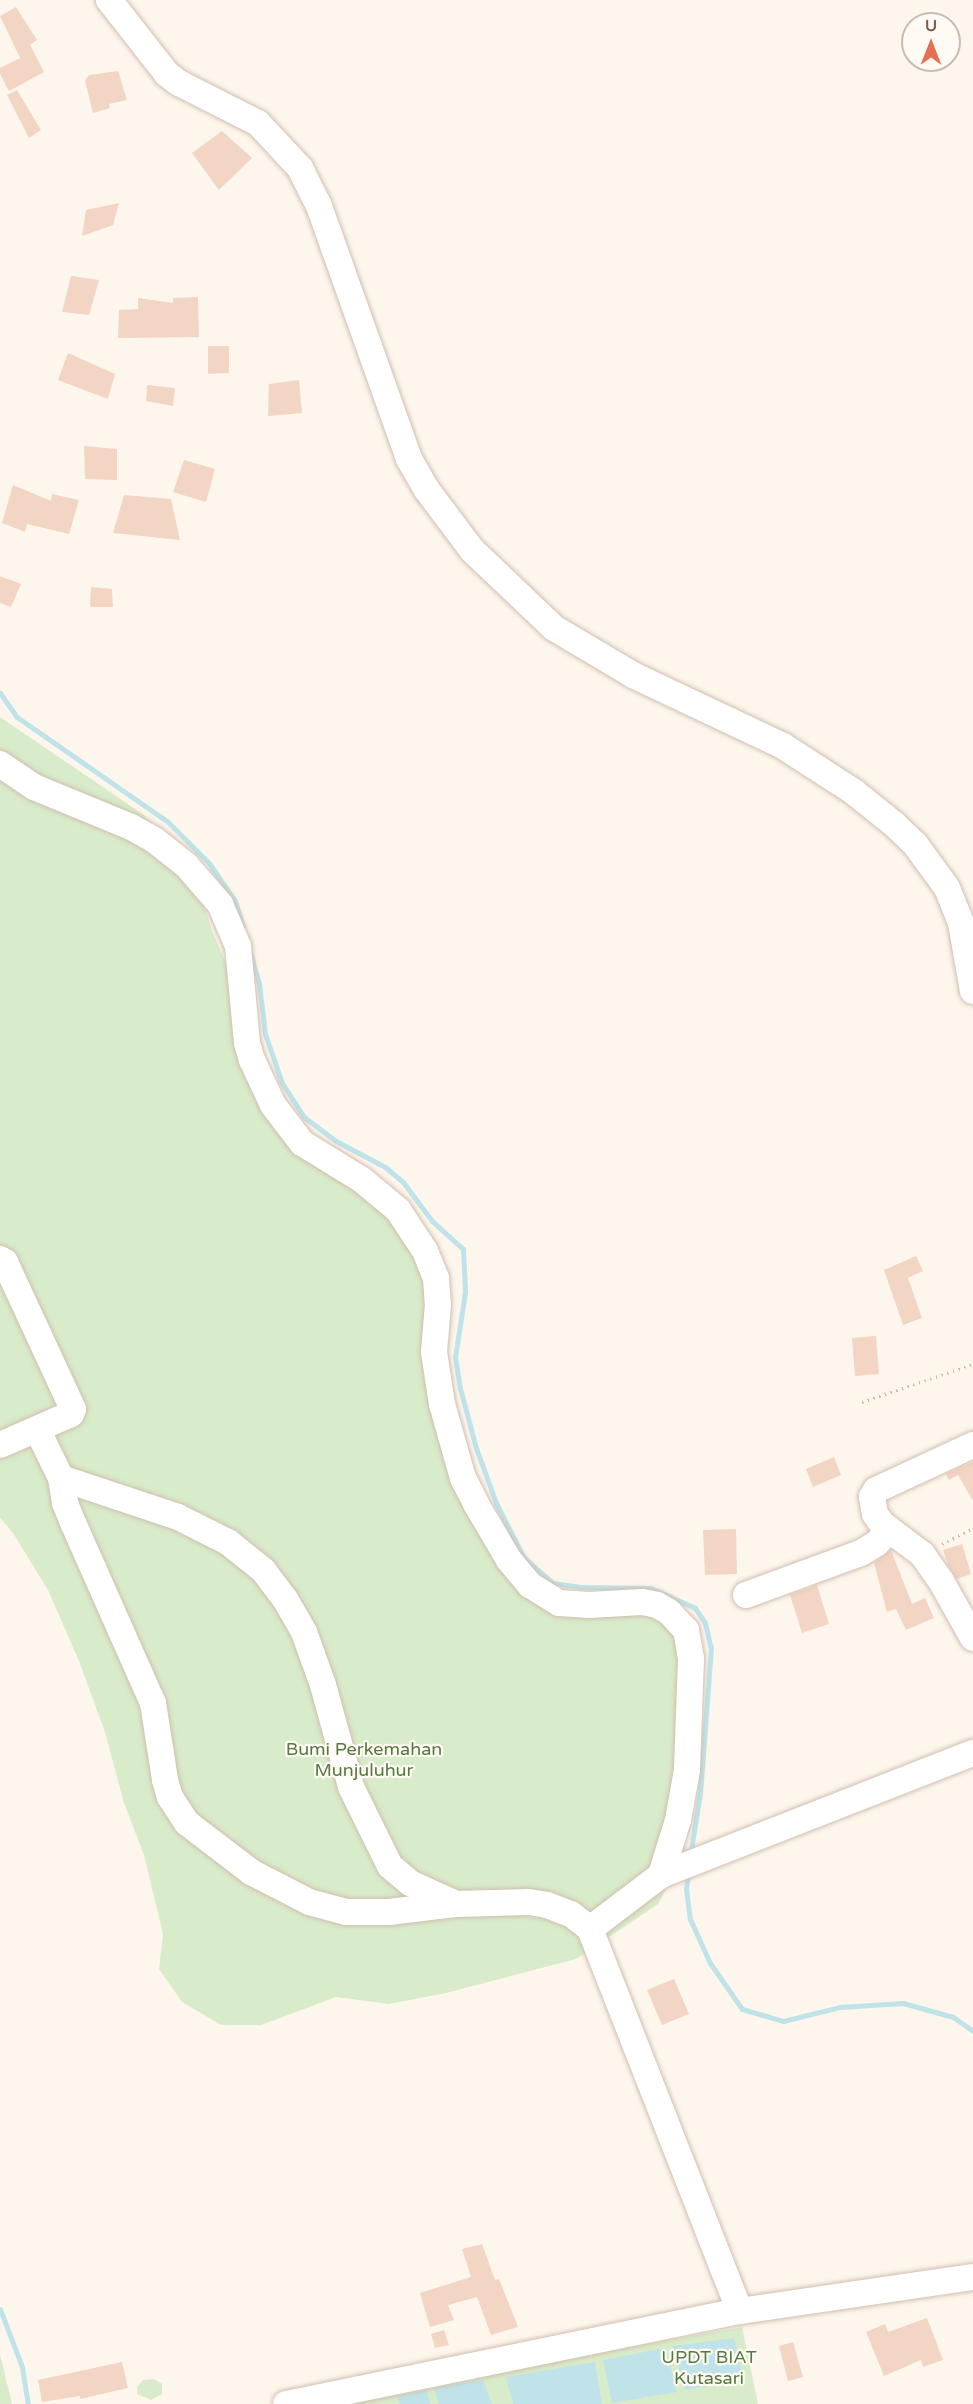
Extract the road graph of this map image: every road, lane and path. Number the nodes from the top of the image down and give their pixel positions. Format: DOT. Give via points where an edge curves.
graph roads {
  1 [pos="109,0"];
  2 [pos="0,764"];
  3 [pos="973,991"];
  4 [pos="0,1259"];
  5 [pos="973,1364"];
  6 [pos="862,1402"];
  7 [pos="38,1429"];
  8 [pos="0,1445"];
  9 [pos="973,1445"];
  10 [pos="61,1478"];
  11 [pos="973,1528"];
  12 [pos="888,1531"];
  13 [pos="922,1554"];
  14 [pos="746,1595"];
  15 [pos="973,1638"];
  16 [pos="973,1753"];
  17 [pos="675,1868"];
  18 [pos="455,1904"];
  19 [pos="590,1929"];
  20 [pos="973,2277"];
  21 [pos="740,2311"];
  22 [pos="286,2404"];
  1 -- 3 [label="street" via="167,74 258,123 300,168 319,206 409,459 472,550 554,628 633,675 783,746 854,792 895,825 915,844 947,888 961,923"];
  2 -- 17 [label="street" via="34,787 153,839 186,865 220,904 238,946 247,1043 273,1105 302,1143 371,1187 398,1210 425,1251 436,1278 434,1352 442,1404 463,1478 509,1560 530,1585 559,1603 657,1605 686,1630 691,1659 687,1770"];
  4 -- 7 [label="street" via="6,1262 72,1402 71,1414"];
  5 -- 6 [label="path"];
  7 -- 8 [label="street"];
  7 -- 10 [label="street"];
  9 -- 12 [label="street" via="876,1491 872,1505"];
  10 -- 18 [label="street" via="187,1521 228,1542 263,1570 304,1632 351,1787 390,1866 410,1883"];
  10 -- 18 [label="street" via="64,1503 153,1703 165,1780 170,1797 188,1823 251,1872 309,1902 347,1912 389,1912"];
  11 -- 13 [label="path"];
  12 -- 13 [label="street"];
  12 -- 14 [label="street" via="861,1553"];
  13 -- 15 [label="street"];
  16 -- 17 [label="street"];
  17 -- 19 [label="street"];
  18 -- 19 [label="street" via="547,1905 571,1914"];
  19 -- 21 [label="street"];
  20 -- 21 [label="street"];
  21 -- 22 [label="street"];
}
